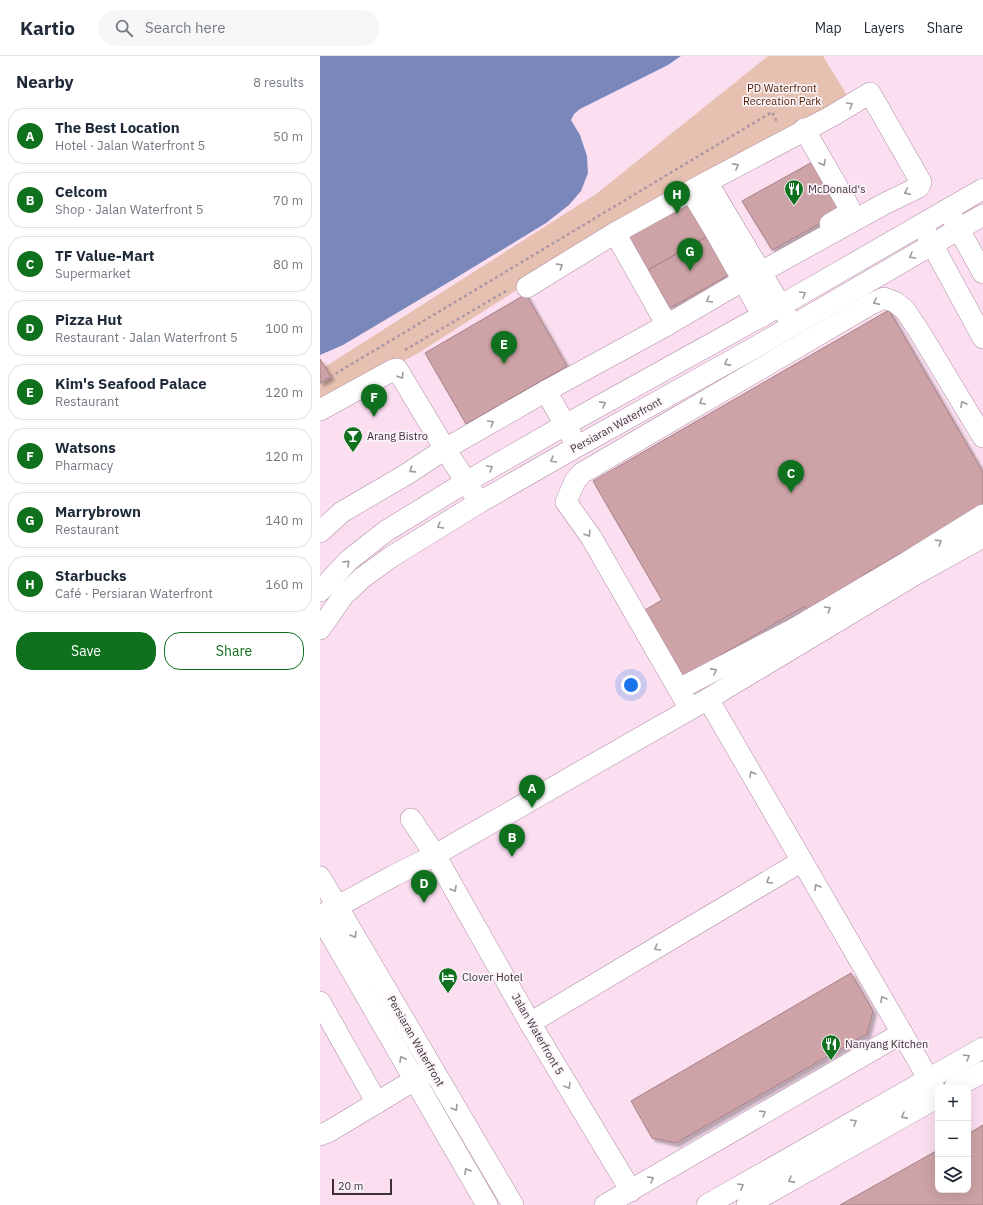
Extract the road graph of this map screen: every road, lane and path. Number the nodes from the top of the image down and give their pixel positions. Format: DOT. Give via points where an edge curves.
graph roads {
  1 [pos="804,129"];
  2 [pos="705,184"];
  3 [pos="983,189"];
  4 [pos="948,210"];
  5 [pos="983,215"];
  6 [pos="922,225"];
  7 [pos="958,230"];
  8 [pos="615,233"];
  9 [pos="932,245"];
  10 [pos="983,273"];
  11 [pos="752,276"];
  12 [pos="528,287"];
  13 [pos="772,311"];
  14 [pos="667,325"];
  15 [pos="792,326"];
  16 [pos="983,338"];
  17 [pos="754,348"];
  18 [pos="764,366"];
  19 [pos="546,391"];
  20 [pos="320,410"];
  21 [pos="565,425"];
  22 [pos="981,429"];
  23 [pos="578,446"];
  24 [pos="445,449"];
  25 [pos="466,482"];
  26 [pos="480,502"];
  27 [pos="983,515"];
  28 [pos="320,532"];
  29 [pos="983,537"];
  30 [pos="913,568"];
  31 [pos="320,591"];
  32 [pos="322,622"];
  33 [pos="679,689"];
  34 [pos="699,704"];
  35 [pos="411,818"];
  36 [pos="435,855"];
  37 [pos="802,861"];
  38 [pos="320,877"];
  39 [pos="326,913"];
  40 [pos="320,1002"];
  41 [pos="530,1023"];
  42 [pos="902,1032"];
  43 [pos="983,1048"];
  44 [pos="432,1070"];
  45 [pos="983,1072"];
  46 [pos="414,1079"];
  47 [pos="941,1085"];
  48 [pos="959,1085"];
  49 [pos="935,1090"];
  50 [pos="377,1103"];
  51 [pos="320,1135"];
  52 [pos="630,1191"];
  53 [pos="487,1205"];
  54 [pos="513,1205"];
  55 [pos="605,1205"];
  56 [pos="707,1205"];
  57 [pos="747,1205"];
  2 -- 1 [label="street, one-way"];
  1 -- 2 [label="street, one-way" via="850,211 768,259 765,259"];
  1 -- 11 [label="street, one-way" via="870,93 920,182 919,187"];
  2 -- 8 [label="street"];
  2 -- 11 [label="street"];
  3 -- 4 [label="street"];
  4 -- 6 [label="street"];
  4 -- 7 [label="street"];
  5 -- 7 [label="street, Persiaran Waterfront"];
  6 -- 9 [label="street"];
  13 -- 6 [label="street, one-way"];
  7 -- 9 [label="street, Persiaran Waterfront"];
  7 -- 10 [label="street"];
  12 -- 8 [label="street, one-way"];
  8 -- 14 [label="street"];
  9 -- 15 [label="street, Persiaran Waterfront, one-way"];
  9 -- 16 [label="street"];
  11 -- 13 [label="street"];
  11 -- 14 [label="street, one-way"];
  13 -- 15 [label="street"];
  21 -- 13 [label="street, one-way"];
  14 -- 19 [label="street"];
  15 -- 17 [label="street, Persiaran Waterfront"];
  17 -- 18 [label="street"];
  17 -- 23 [label="street, Persiaran Waterfront, one-way"];
  22 -- 18 [label="street, one-way" via="905,310 896,302 884,298"];
  18 -- 33 [label="street, one-way" via="582,473 575,481 566,502 591,537"];
  19 -- 21 [label="street"];
  24 -- 19 [label="street, one-way"];
  20 -- 24 [label="street, one-way" via="397,369"];
  21 -- 23 [label="street"];
  25 -- 21 [label="street, one-way"];
  23 -- 26 [label="street, Persiaran Waterfront, one-way"];
  24 -- 25 [label="street"];
  24 -- 28 [label="street, one-way" via="342,512"];
  25 -- 26 [label="street"];
  31 -- 25 [label="street, one-way" via="349,560 386,532"];
  26 -- 32 [label="street, Persiaran Waterfront, one-way" via="391,556 362,578"];
  30 -- 27 [label="street, one-way"];
  29 -- 30 [label="street"];
  33 -- 30 [label="street, one-way"];
  30 -- 34 [label="street"];
  33 -- 34 [label="street"];
  34 -- 36 [label="street"];
  37 -- 34 [label="street, one-way"];
  35 -- 36 [label="street, Jalan Waterfront 5"];
  36 -- 39 [label="street"];
  36 -- 41 [label="street, Jalan Waterfront 5, one-way"];
  37 -- 41 [label="street, one-way"];
  42 -- 37 [label="street, one-way"];
  38 -- 39 [label="street, Persiaran Waterfront"];
  39 -- 44 [label="street, Persiaran Waterfront, one-way"];
  46 -- 39 [label="street, Persiaran Waterfront, one-way"];
  40 -- 50 [label="street"];
  41 -- 52 [label="street, Jalan Waterfront 5, one-way"];
  42 -- 49 [label="street"];
  52 -- 42 [label="street, one-way"];
  47 -- 43 [label="street, one-way"];
  44 -- 46 [label="street"];
  44 -- 54 [label="street, Persiaran Waterfront, one-way"];
  45 -- 48 [label="street"];
  46 -- 50 [label="street"];
  53 -- 46 [label="street, Persiaran Waterfront, one-way"];
  56 -- 49 [label="street, one-way"];
  49 -- 57 [label="street, one-way"];
  50 -- 51 [label="street"];
  52 -- 55 [label="street"];
}
